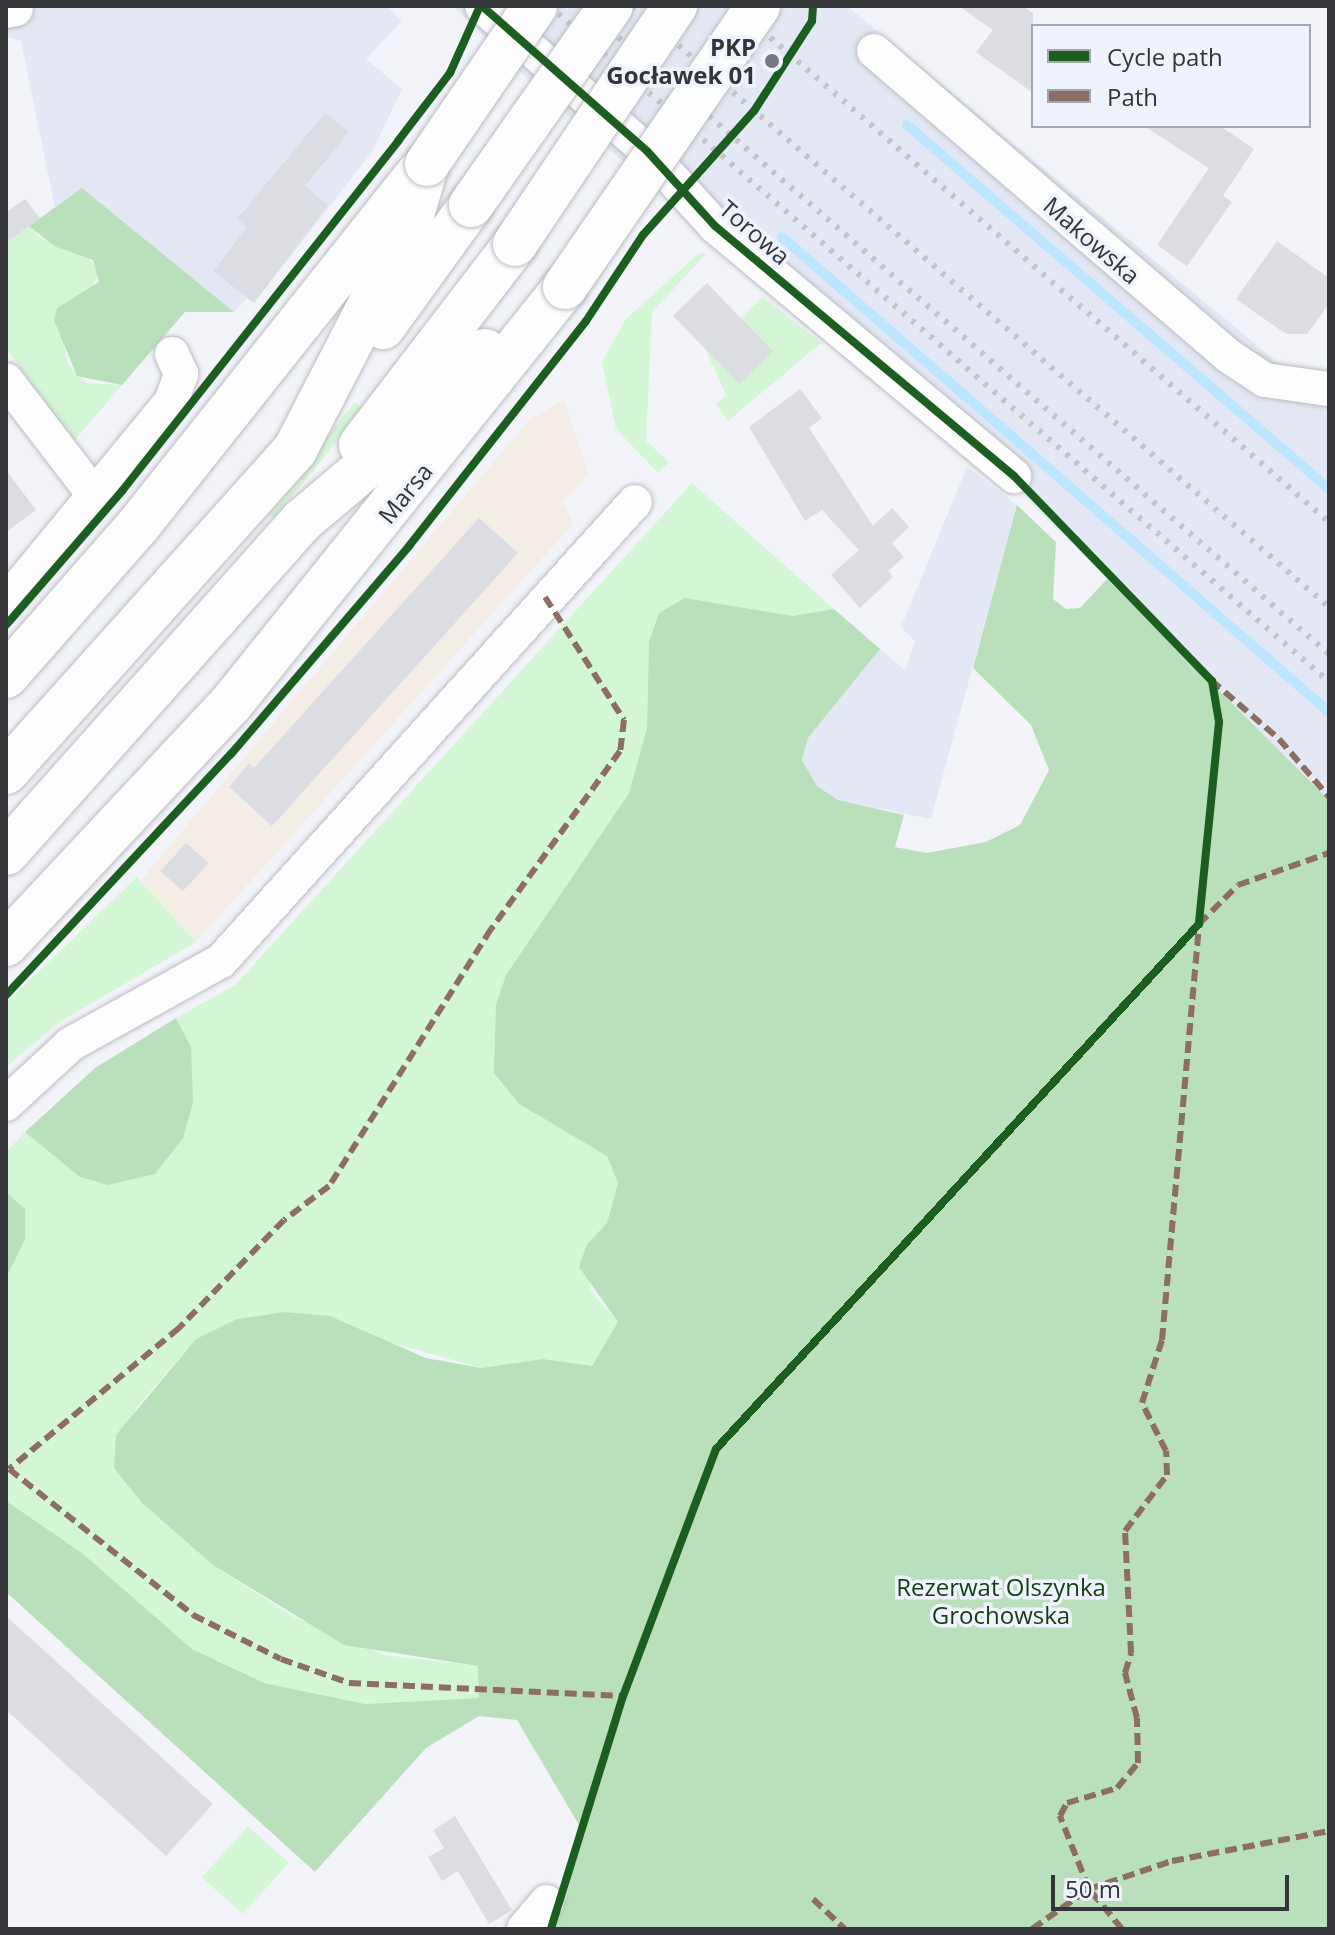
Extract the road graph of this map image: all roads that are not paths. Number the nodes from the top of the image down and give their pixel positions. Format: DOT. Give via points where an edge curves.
graph roads {
  1 [pos="482,6"];
  2 [pos="535,6"];
  3 [pos="611,6"];
  4 [pos="675,6"];
  5 [pos="758,6"];
  6 [pos="874,51"];
  7 [pos="427,164"];
  8 [pos="565,287"];
  9 [pos="172,354"];
  10 [pos="6,380"];
  11 [pos="1329,389"];
  12 [pos="295,450"];
  13 [pos="1014,476"];
  14 [pos="95,496"];
  15 [pos="635,502"];
  16 [pos="303,520"];
  17 [pos="6,602"];
  18 [pos="6,676"];
  19 [pos="6,772"];
  20 [pos="6,853"];
  21 [pos="6,944"];
  22 [pos="6,1104"];
  23 [pos="547,1902"];
  24 [pos="524,1929"];
  1 -- 13 [label="street, Torowa" via="647,151 715,226"];
  2 -- 7 [label="main road, bridge"];
  3 -- 12 [label="main road, bridge"];
  4 -- 16 [label="main road, bridge" via="515,244"];
  5 -- 8 [label="main road, Marsa, bridge"];
  6 -- 11 [label="street, Makowska" via="1234,361 1265,380"];
  7 -- 12 [label="main road" via="406,235"];
  7 -- 18 [label="main road" via="137,527"];
  8 -- 16 [label="main road" via="492,344 399,439"];
  8 -- 21 [label="main road, Marsa" via="230,705"];
  9 -- 14 [label="street" via="178,391"];
  10 -- 14 [label="street"];
  12 -- 19 [label="main road"];
  14 -- 17 [label="street"];
  15 -- 22 [label="street" via="221,961 71,1044"];
  16 -- 20 [label="main road"];
  23 -- 24 [label="street"];
}
